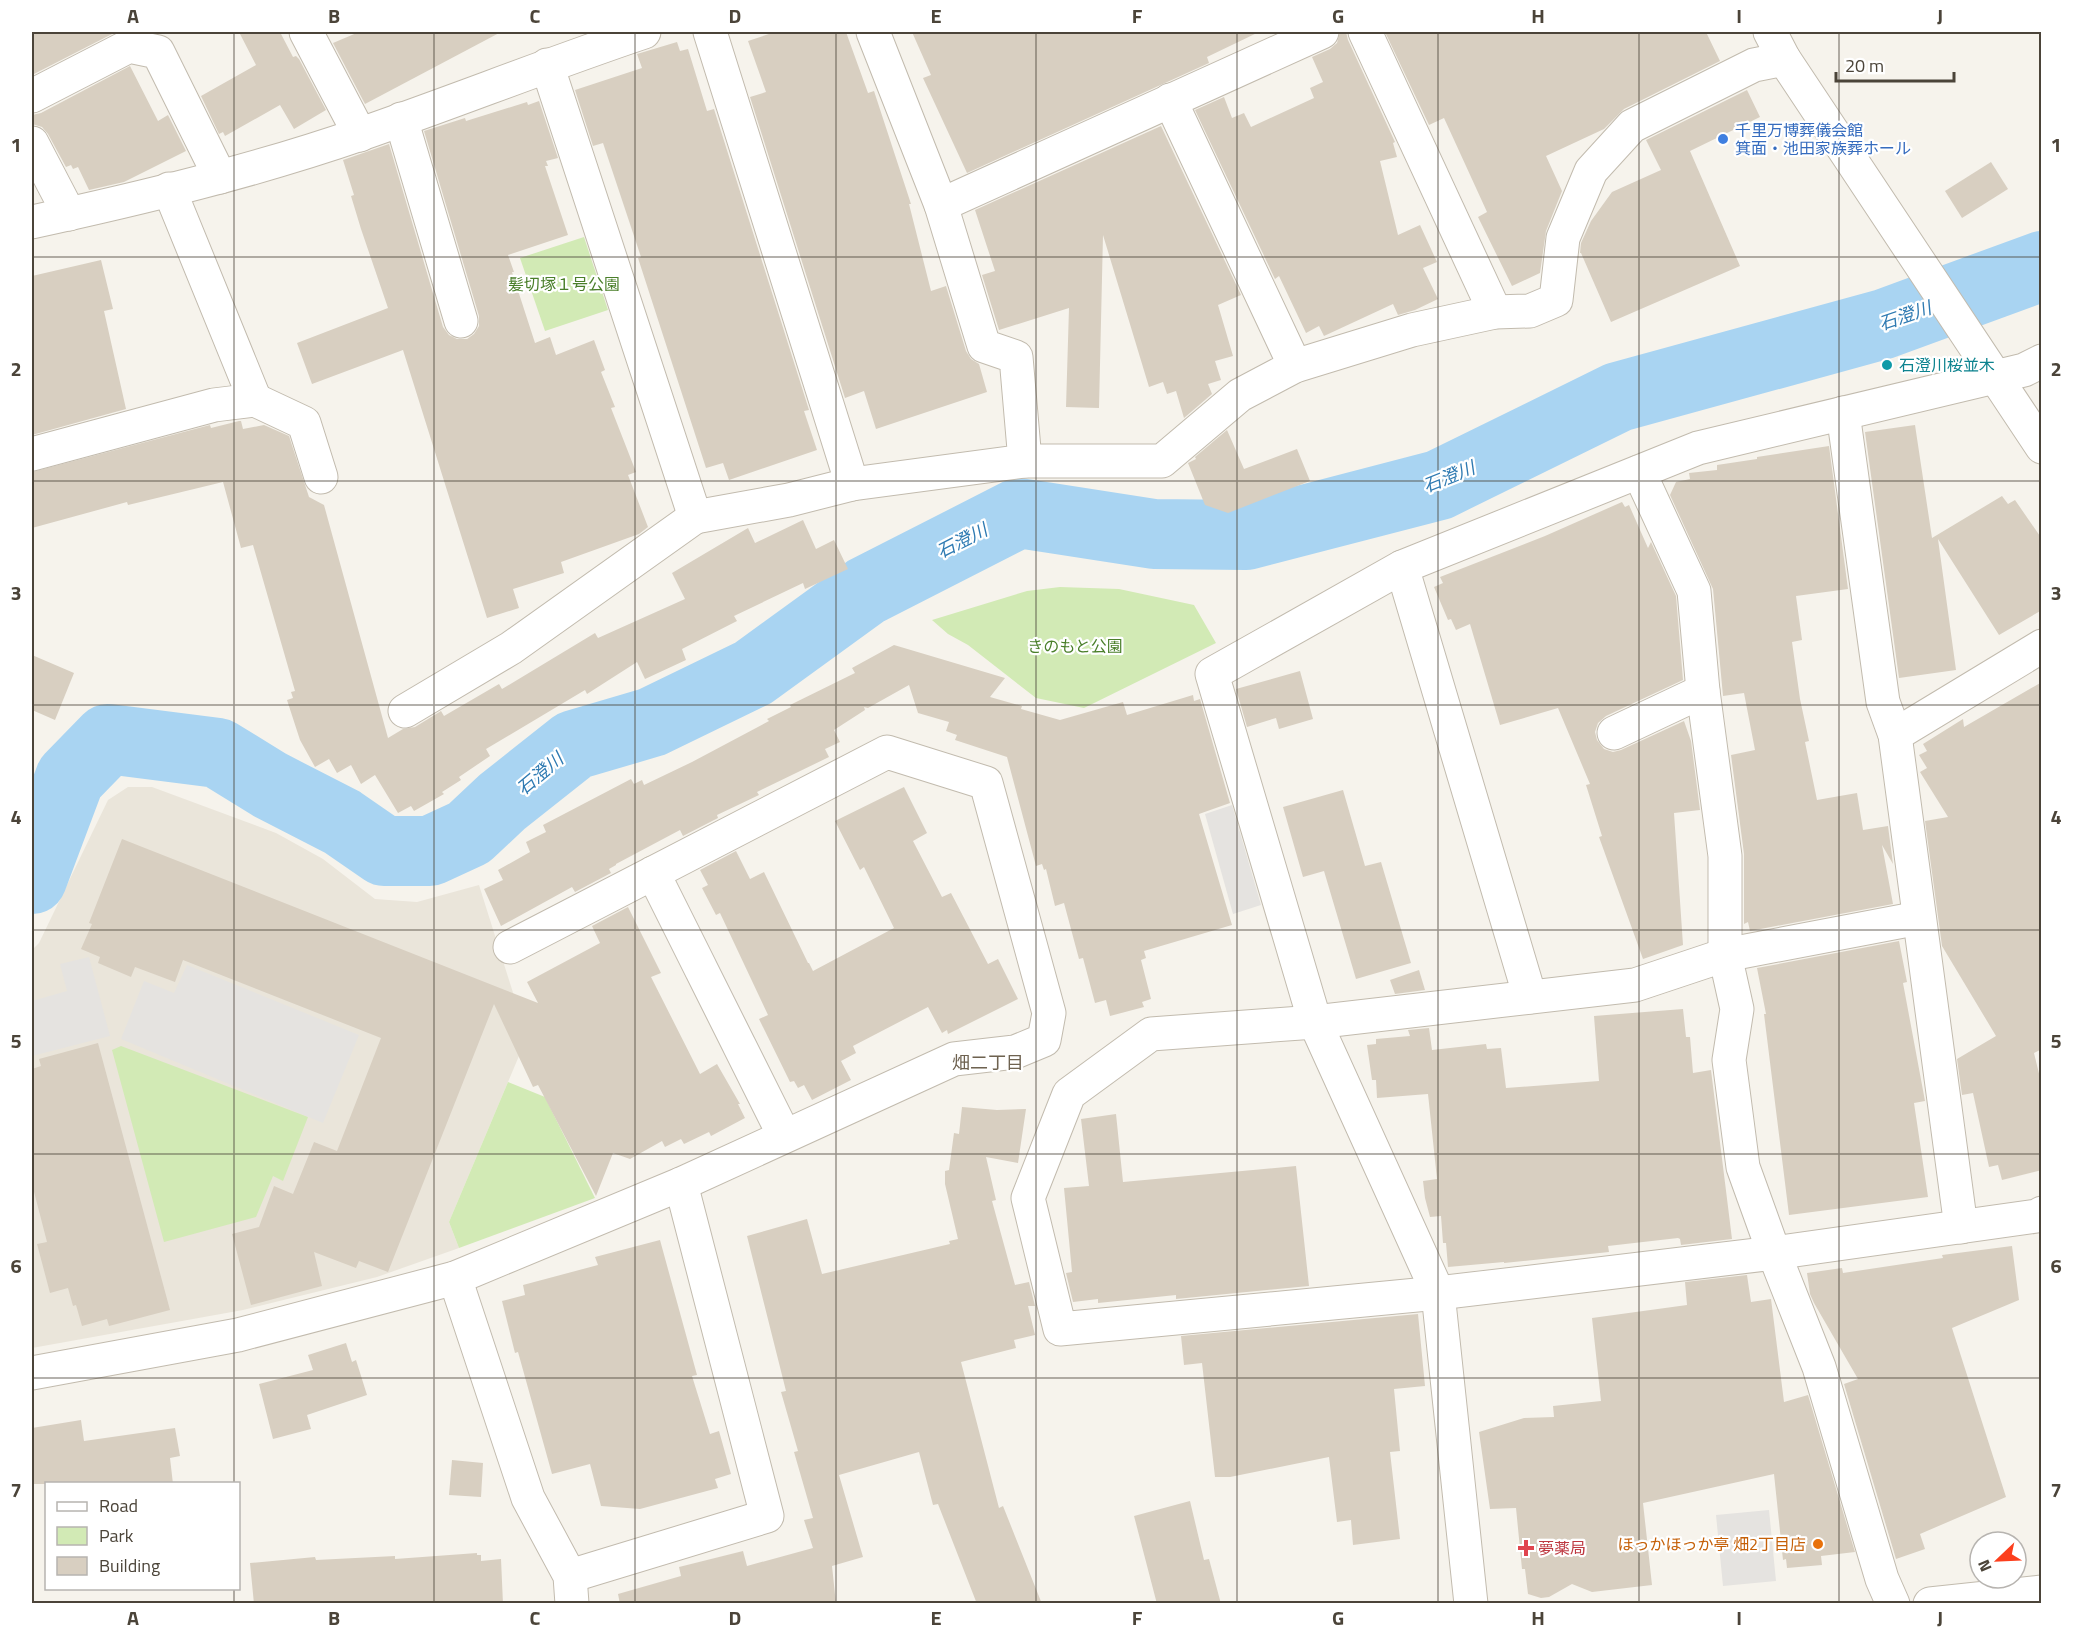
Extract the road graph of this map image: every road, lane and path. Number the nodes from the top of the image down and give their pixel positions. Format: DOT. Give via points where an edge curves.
graph roads {
  1 [pos="306,32"];
  2 [pos="644,32"];
  3 [pos="710,32"];
  4 [pos="873,32"];
  5 [pos="1322,32"];
  6 [pos="1365,32"];
  7 [pos="1777,45"];
  8 [pos="546,65"];
  9 [pos="32,96"];
  10 [pos="1170,100"];
  11 [pos="401,119"];
  12 [pos="360,135"];
  13 [pos="32,143"];
  14 [pos="220,177"];
  15 [pos="169,189"];
  16 [pos="941,206"];
  17 [pos="69,214"];
  18 [pos="32,222"];
  19 [pos="1495,312"];
  20 [pos="461,321"];
  21 [pos="2042,362"];
  22 [pos="1295,366"];
  23 [pos="1995,377"];
  24 [pos="255,400"];
  25 [pos="1843,413"];
  26 [pos="2042,447"];
  27 [pos="32,454"];
  28 [pos="1025,461"];
  29 [pos="1639,472"];
  30 [pos="321,477"];
  31 [pos="852,484"];
  32 [pos="695,518"];
  33 [pos="1402,567"];
  34 [pos="2042,646"];
  35 [pos="1703,691"];
  36 [pos="405,711"];
  37 [pos="1614,733"];
  38 [pos="1895,735"];
  39 [pos="653,873"];
  40 [pos="1919,918"];
  41 [pos="510,947"];
  42 [pos="1725,955"];
  43 [pos="1530,997"];
  44 [pos="1315,1022"];
  45 [pos="784,1136"];
  46 [pos="681,1184"];
  47 [pos="2042,1213"];
  48 [pos="1961,1227"];
  49 [pos="1774,1253"];
  50 [pos="455,1278"];
  51 [pos="1438,1293"];
  52 [pos="32,1373"];
  53 [pos="571,1590"];
  54 [pos="2042,1592"];
  55 [pos="1471,1604"];
  56 [pos="1893,1604"];
  57 [pos="1930,1604"];
  1 -- 12 [label="street"];
  2 -- 8 [label="street"];
  3 -- 31 [label="street"];
  4 -- 16 [label="street"];
  5 -- 10 [label="street"];
  6 -- 19 [label="street"];
  7 -- 19 [label="street" via="1754,65 1632,126 1591,171 1563,238 1556,300 1530,311"];
  7 -- 23 [label="street"];
  8 -- 11 [label="street"];
  8 -- 32 [label="street"];
  9 -- 14 [label="street" via="129,46 158,52"];
  10 -- 16 [label="street"];
  10 -- 22 [label="street"];
  11 -- 12 [label="street"];
  11 -- 20 [label="street"];
  12 -- 14 [label="street"];
  13 -- 17 [label="street"];
  14 -- 15 [label="street"];
  15 -- 17 [label="street"];
  15 -- 24 [label="street"];
  16 -- 28 [label="street" via="984,346 1016,357"];
  17 -- 18 [label="street"];
  19 -- 22 [label="street" via="1412,330"];
  21 -- 23 [label="street"];
  22 -- 28 [label="street" via="1240,395 1162,461"];
  23 -- 25 [label="street"];
  23 -- 26 [label="street"];
  24 -- 27 [label="street" via="214,405"];
  24 -- 30 [label="street" via="304,423"];
  25 -- 29 [label="street" via="1698,448"];
  25 -- 38 [label="street" via="1883,702"];
  28 -- 31 [label="street"];
  29 -- 33 [label="street"];
  29 -- 35 [label="street" via="1694,591"];
  31 -- 32 [label="street" via="789,501"];
  32 -- 36 [label="street" via="512,648"];
  33 -- 43 [label="street"];
  33 -- 44 [label="street" via="1212,674"];
  34 -- 38 [label="street"];
  35 -- 37 [label="street"];
  35 -- 42 [label="street" via="1725,856"];
  38 -- 40 [label="street"];
  39 -- 41 [label="street"];
  39 -- 45 [label="street"];
  39 -- 45 [label="street" via="887,752 986,783 1048,1013 1044,1040 1015,1052 954,1059"];
  40 -- 42 [label="street"];
  40 -- 48 [label="street"];
  42 -- 43 [label="street" via="1635,985"];
  42 -- 49 [label="street" via="1737,1009 1729,1060 1743,1167"];
  43 -- 44 [label="street"];
  44 -- 51 [label="street"];
  44 -- 51 [label="street" via="1151,1034 1069,1094 1028,1198 1060,1329"];
  45 -- 46 [label="street"];
  46 -- 50 [label="street"];
  46 -- 53 [label="street" via="767,1516"];
  47 -- 48 [label="street"];
  48 -- 49 [label="street"];
  49 -- 51 [label="street"];
  49 -- 56 [label="street" via="1819,1367 1882,1579"];
  50 -- 52 [label="street" via="238,1335"];
  50 -- 53 [label="street" via="528,1498"];
  51 -- 55 [label="street"];
  54 -- 57 [label="street"];
}
